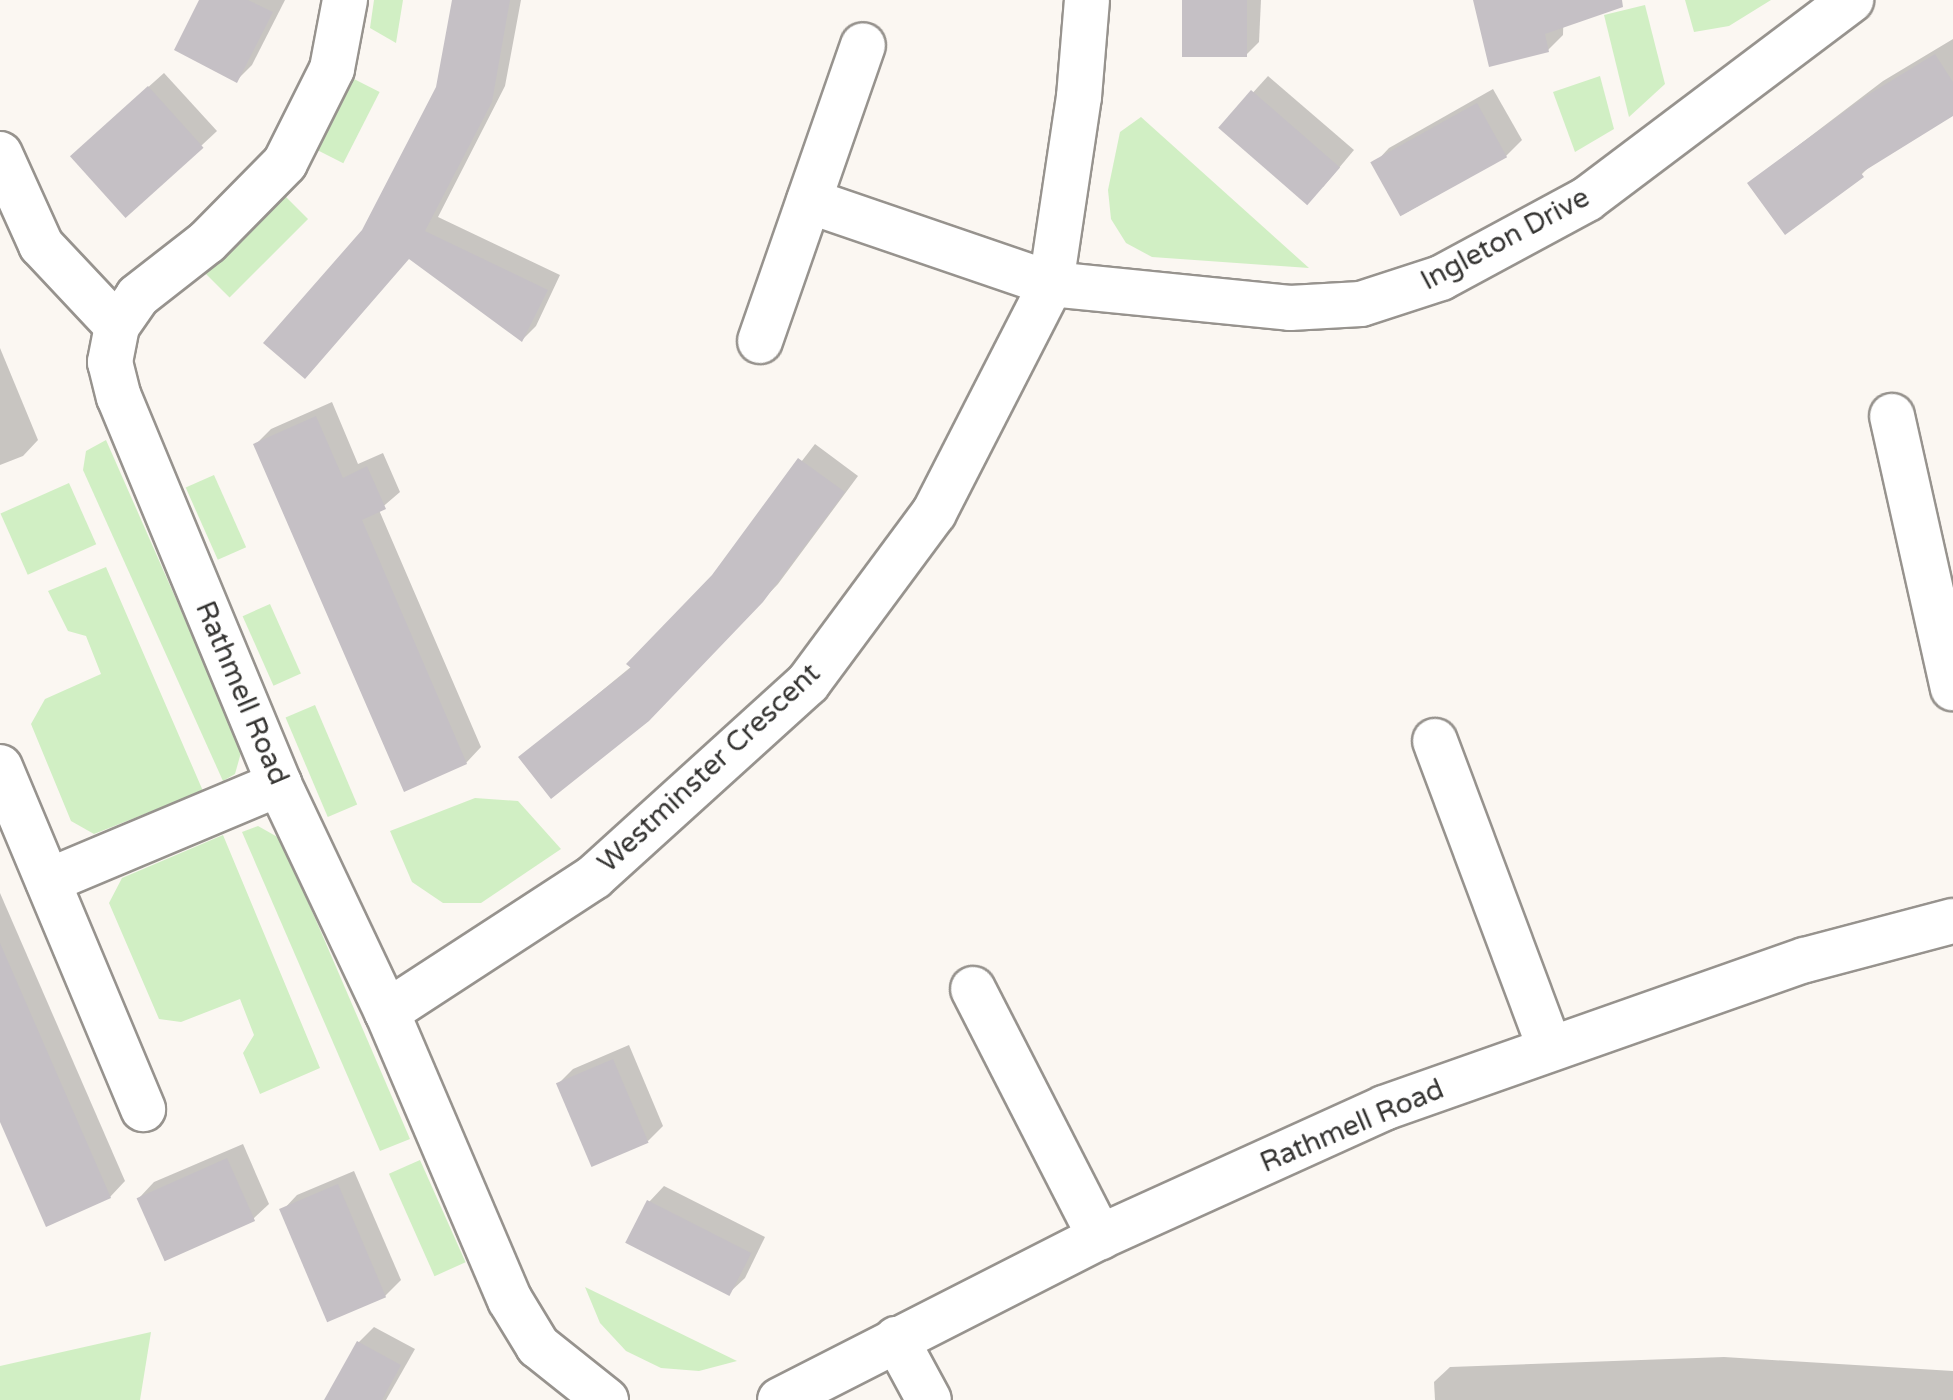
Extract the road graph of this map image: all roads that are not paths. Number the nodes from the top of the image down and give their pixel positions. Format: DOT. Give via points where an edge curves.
graph roads {
  1 [pos="345,0"];
  2 [pos="1087,0"];
  3 [pos="1851,0"];
  4 [pos="863,45"];
  5 [pos="0,154"];
  6 [pos="809,201"];
  7 [pos="1051,284"];
  8 [pos="117,326"];
  9 [pos="760,341"];
  10 [pos="1892,416"];
  11 [pos="1953,688"];
  12 [pos="1435,741"];
  13 [pos="0,767"];
  14 [pos="279,784"];
  15 [pos="48,881"];
  16 [pos="1953,921"];
  17 [pos="973,989"];
  18 [pos="387,1012"];
  19 [pos="1550,1048"];
  20 [pos="143,1109"];
  21 [pos="1100,1237"];
  22 [pos="896,1339"];
  23 [pos="606,1400"];
  24 [pos="780,1400"];
  25 [pos="929,1400"];
  1 -- 8 [label="street, Rathmell Road" via="332,69 285,163 207,242 138,296"];
  2 -- 7 [label="street, Westminster Crescent" via="1079,97"];
  3 -- 7 [label="street, Ingleton Drive" via="1587,199 1441,278 1361,304 1290,308"];
  4 -- 6 [label="street"];
  5 -- 8 [label="street" via="41,245"];
  6 -- 7 [label="street, Ingleton Drive"];
  6 -- 9 [label="street"];
  7 -- 18 [label="street, Westminster Crescent" via="934,513 808,683 594,877"];
  8 -- 14 [label="street, Rathmell Road" via="110,362 119,397"];
  10 -- 11 [label="street"];
  12 -- 19 [label="street"];
  13 -- 15 [label="street"];
  14 -- 15 [label="street"];
  14 -- 18 [label="street, Rathmell Road"];
  15 -- 20 [label="street"];
  16 -- 19 [label="street, Rathmell Road" via="1805,960"];
  17 -- 21 [label="street"];
  18 -- 23 [label="street, Rathmell Road" via="510,1300 538,1346"];
  19 -- 21 [label="street, Rathmell Road" via="1384,1108"];
  21 -- 22 [label="street, Rathmell Road"];
  22 -- 24 [label="street, Rathmell Road"];
  22 -- 25 [label="street"];
}
